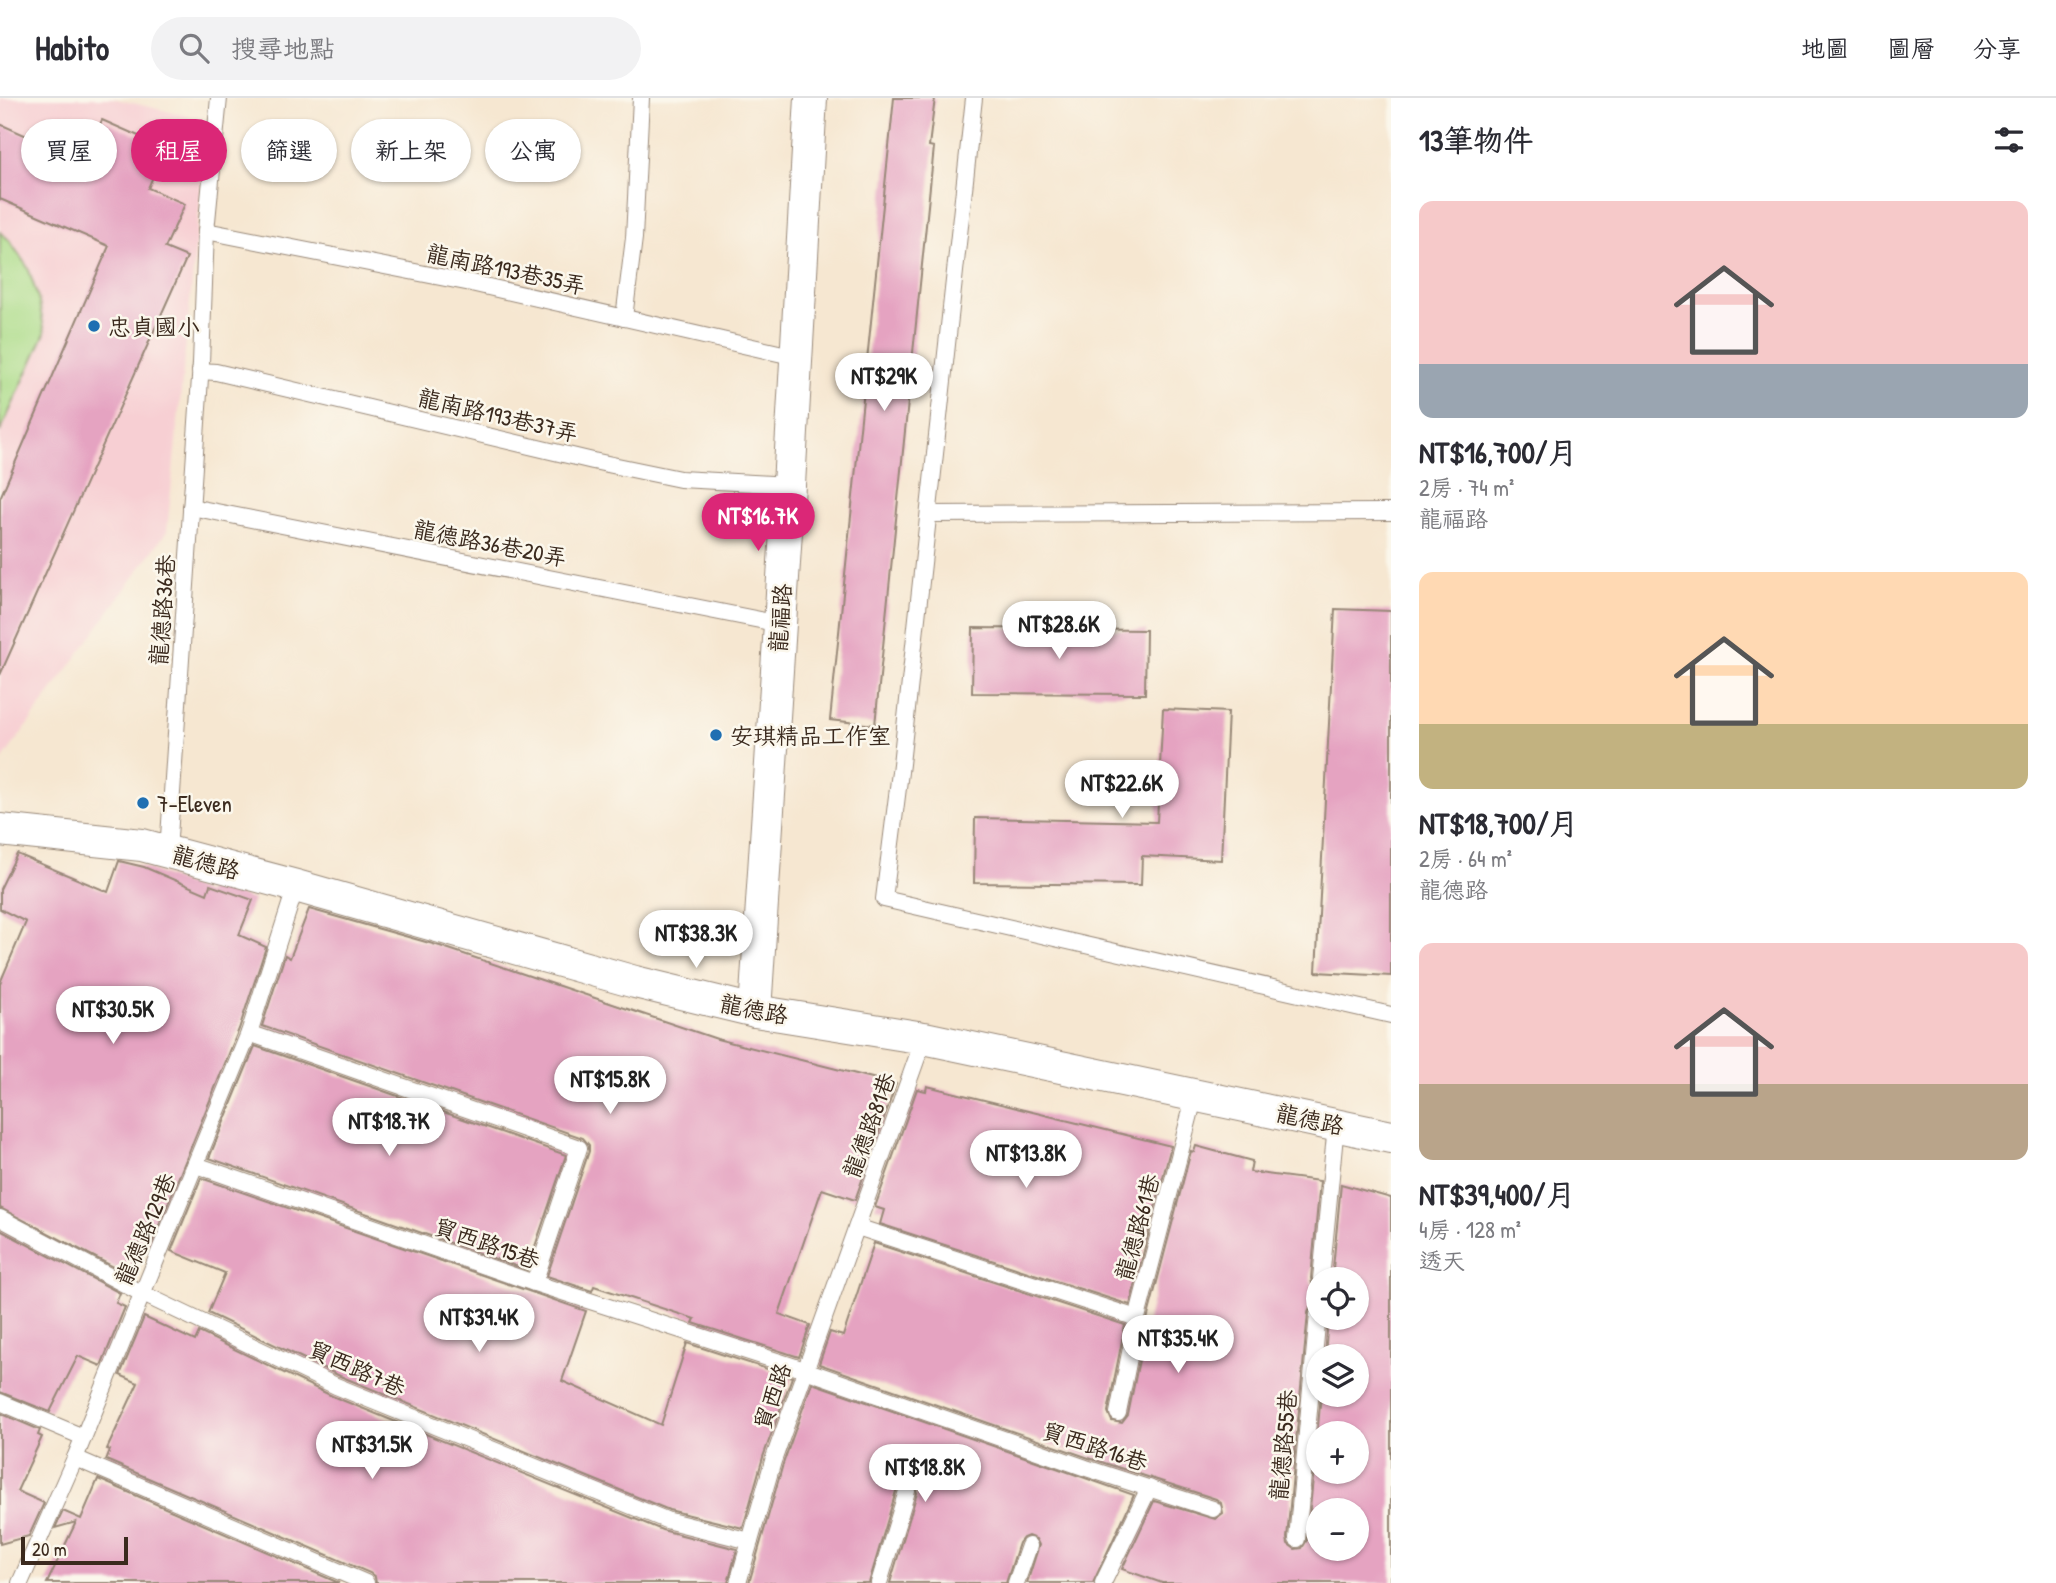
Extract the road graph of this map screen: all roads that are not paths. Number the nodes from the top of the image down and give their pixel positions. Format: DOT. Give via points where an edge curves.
graph roads {
  1 [pos="219,98"];
  2 [pos="641,98"];
  3 [pos="811,98"];
  4 [pos="974,98"];
  5 [pos="206,231"];
  6 [pos="624,318"];
  7 [pos="796,357"];
  8 [pos="200,371"];
  9 [pos="789,485"];
  10 [pos="191,507"];
  11 [pos="1391,512"];
  12 [pos="929,514"];
  13 [pos="780,624"];
  14 [pos="0,831"];
  15 [pos="168,852"];
  16 [pos="296,886"];
  17 [pos="754,1011"];
  18 [pos="1391,1016"];
  19 [pos="249,1033"];
  20 [pos="924,1038"];
  21 [pos="1195,1095"];
  22 [pos="1336,1125"];
  23 [pos="1391,1137"];
  24 [pos="196,1165"];
  25 [pos="0,1218"];
  26 [pos="857,1227"];
  27 [pos="1322,1267"];
  28 [pos="534,1283"];
  29 [pos="143,1293"];
  30 [pos="1137,1318"];
  31 [pos="1317,1330"];
  32 [pos="805,1370"];
  33 [pos="0,1402"];
  34 [pos="1118,1413"];
  35 [pos="83,1437"];
  36 [pos="75,1458"];
  37 [pos="1149,1488"];
  38 [pos="907,1491"];
  39 [pos="1213,1509"];
  40 [pos="1297,1539"];
  41 [pos="750,1541"];
  42 [pos="1029,1546"];
  43 [pos="20,1583"];
  44 [pos="366,1583"];
  45 [pos="738,1583"];
  46 [pos="878,1583"];
  47 [pos="1016,1583"];
  48 [pos="1102,1583"];
  1 -- 5 [label="lane, 龍德路36巷"];
  2 -- 6 [label="lane" via="634,237"];
  3 -- 7 [label="street, 龍福路"];
  4 -- 12 [label="lane"];
  5 -- 6 [label="lane, 龍南路193巷35弄"];
  5 -- 8 [label="lane, 龍德路36巷"];
  6 -- 7 [label="lane, 龍南路193巷35弄"];
  7 -- 9 [label="street, 龍福路"];
  8 -- 9 [label="lane, 龍南路193巷37弄" via="680,479"];
  8 -- 10 [label="lane, 龍德路36巷"];
  9 -- 13 [label="street, 龍福路"];
  10 -- 13 [label="lane, 龍德路36巷20弄"];
  10 -- 15 [label="lane, 龍德路36巷"];
  11 -- 12 [label="lane"];
  12 -- 18 [label="lane" via="884,899"];
  13 -- 17 [label="street, 龍福路"];
  14 -- 15 [label="street, 龍德路" via="142,845"];
  15 -- 16 [label="street, 龍德路"];
  16 -- 17 [label="street, 龍德路"];
  16 -- 19 [label="lane, 龍德路129巷"];
  17 -- 20 [label="street, 龍德路"];
  19 -- 24 [label="lane, 龍德路129巷"];
  19 -- 28 [label="lane" via="579,1148"];
  20 -- 21 [label="street, 龍德路"];
  20 -- 26 [label="lane, 龍德路81巷"];
  21 -- 22 [label="street, 龍德路"];
  21 -- 30 [label="lane, 龍德路61巷"];
  22 -- 23 [label="street, 龍德路"];
  22 -- 27 [label="lane"];
  24 -- 28 [label="lane, 貿西路15巷"];
  24 -- 29 [label="lane, 龍德路129巷"];
  25 -- 29 [label="lane, 貿西路7巷"];
  26 -- 30 [label="lane"];
  26 -- 32 [label="lane, 貿西路"];
  28 -- 32 [label="lane, 貿西路15巷"];
  29 -- 35 [label="lane, 龍德路129巷"];
  29 -- 41 [label="lane, 貿西路7巷" via="336,1386 666,1520"];
  30 -- 34 [label="lane, 龍德路61巷"];
  31 -- 40 [label="lane, 龍德路55巷"];
  32 -- 37 [label="lane, 貿西路16巷"];
  32 -- 41 [label="lane, 貿西路"];
  33 -- 35 [label="lane"];
  35 -- 36 [label="lane, 龍德路129巷"];
  36 -- 43 [label="lane, 龍德路129巷"];
  36 -- 44 [label="lane"];
  37 -- 39 [label="lane, 貿西路16巷"];
  37 -- 48 [label="lane"];
  38 -- 46 [label="lane"];
  41 -- 45 [label="lane, 貿西路"];
  42 -- 47 [label="lane"];
}
